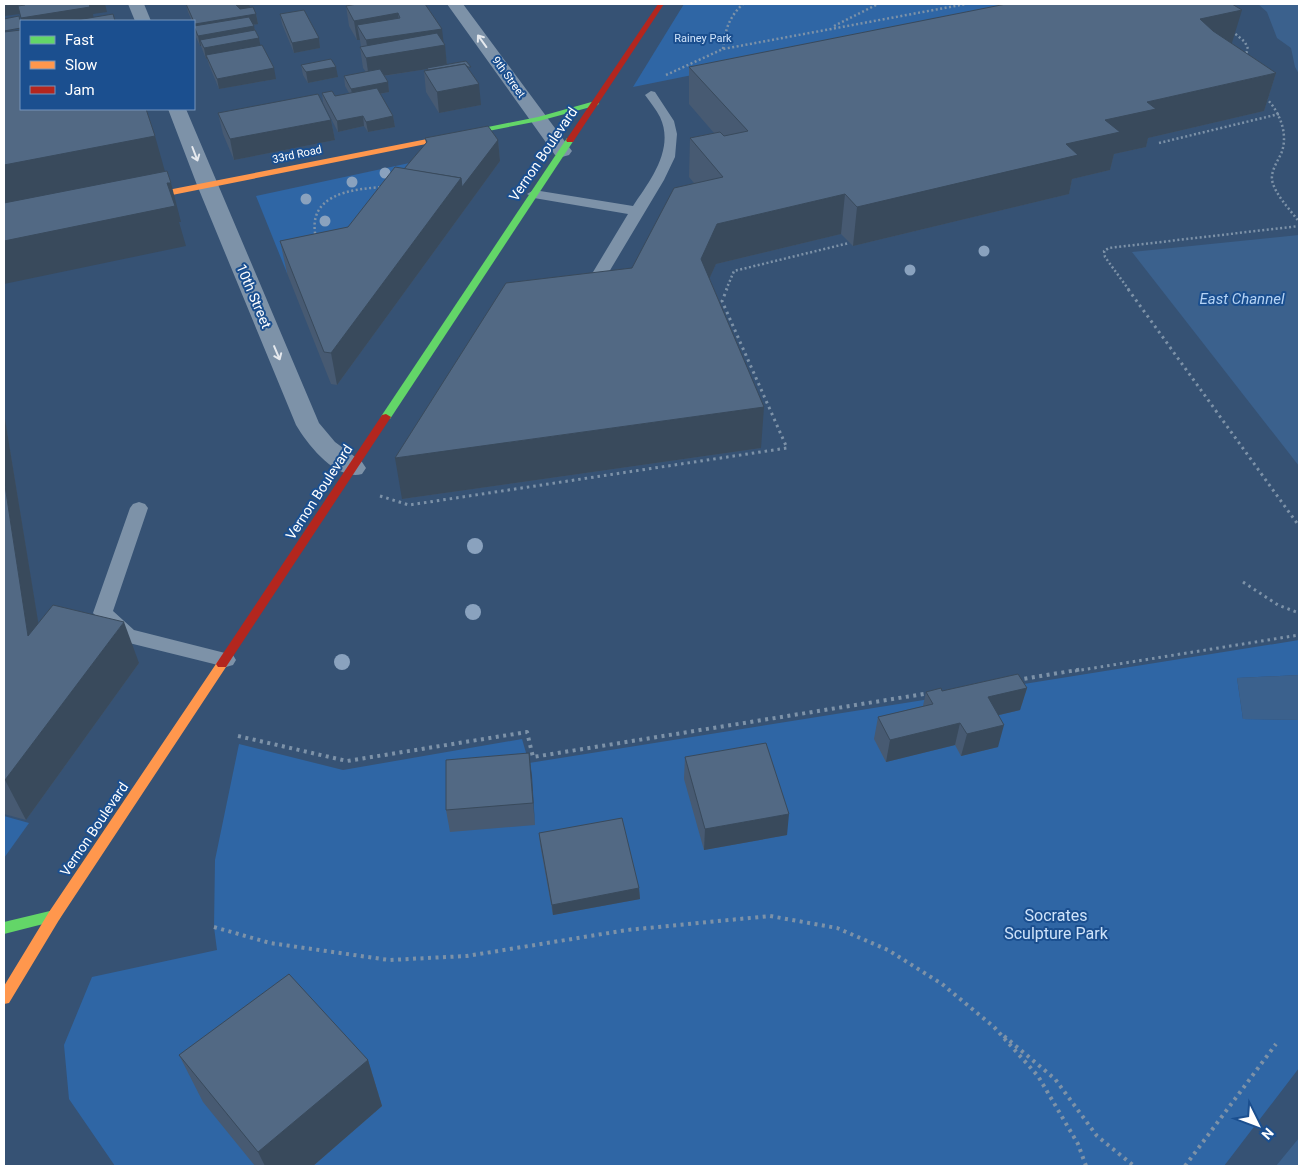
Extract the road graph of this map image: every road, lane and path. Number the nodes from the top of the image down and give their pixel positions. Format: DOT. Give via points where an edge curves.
graph roads {
  1 [pos="136,4"];
  2 [pos="455,4"];
  3 [pos="661,4"];
  4 [pos="743,4"];
  5 [pos="878,4"];
  6 [pos="966,4"];
  7 [pos="143,20"];
  8 [pos="830,28"];
  9 [pos="1230,29"];
  10 [pos="723,49"];
  11 [pos="1241,60"];
  12 [pos="658,78"];
  13 [pos="651,94"];
  14 [pos="1261,94"];
  15 [pos="595,103"];
  16 [pos="177,110"];
  17 [pos="1279,114"];
  18 [pos="539,118"];
  19 [pos="1159,143"];
  20 [pos="562,151"];
  21 [pos="207,185"];
  22 [pos="390,188"];
  23 [pos="534,194"];
  24 [pos="121,203"];
  25 [pos="638,211"];
  26 [pos="1299,222"];
  27 [pos="1299,226"];
  28 [pos="849,243"];
  29 [pos="319,246"];
  30 [pos="592,287"];
  31 [pos="353,468"];
  32 [pos="380,496"];
  33 [pos="139,508"];
  34 [pos="1299,526"];
  35 [pos="1243,582"];
  36 [pos="1299,613"];
  37 [pos="1299,635"];
  38 [pos="226,660"];
  39 [pos="1014,680"];
  40 [pos="936,692"];
  41 [pos="238,736"];
  42 [pos="54,916"];
  43 [pos="214,927"];
  44 [pos="4,928"];
  45 [pos="4,998"];
  46 [pos="994,1027"];
  47 [pos="1276,1044"];
  48 [pos="1086,1166"];
  49 [pos="1134,1166"];
  50 [pos="1185,1166"];
  1 -- 7 [label="street"];
  18 -- 2 [label="street, 9th Street, one-way"];
  3 -- 15 [label="main road, Vernon Boulevard"];
  4 -- 10 [label="path" via="725,26"];
  5 -- 8 [label="path"];
  6 -- 8 [label="path"];
  8 -- 10 [label="path"];
  9 -- 11 [label="path" via="1248,49"];
  10 -- 12 [label="path"];
  13 -- 25 [label="lane" via="667,119 672,134 671,147 667,161"];
  14 -- 17 [label="path"];
  15 -- 18 [label="main road, 33rd Road"];
  15 -- 20 [label="main road, Vernon Boulevard"];
  16 -- 21 [label="street, 10th Street, one-way"];
  17 -- 19 [label="path"];
  17 -- 26 [label="path" via="1284,131 1282,149 1272,177 1275,188"];
  18 -- 20 [label="street, 9th Street"];
  18 -- 21 [label="main road, 33rd Road"];
  20 -- 23 [label="main road, Vernon Boulevard"];
  21 -- 24 [label="main road, 33rd Road"];
  21 -- 31 [label="street, 10th Street, one-way" via="308,425 326,448"];
  22 -- 29 [label="path" via="344,193 326,202 315,213 312,228"];
  23 -- 25 [label="lane"];
  23 -- 31 [label="main road, Vernon Boulevard"];
  25 -- 30 [label="lane"];
  27 -- 34 [label="path" via="1119,246 1109,248 1104,257"];
  28 -- 32 [label="path" via="734,271 722,301 787,448 410,505"];
  31 -- 38 [label="main road, Vernon Boulevard"];
  33 -- 38 [label="lane" via="103,613 128,636"];
  35 -- 36 [label="path" via="1278,605"];
  37 -- 39 [label="path"];
  38 -- 42 [label="main road, Vernon Boulevard"];
  40 -- 41 [label="path" via="533,756 527,732 347,761"];
  42 -- 44 [label="main road"];
  42 -- 45 [label="main road, Vernon Boulevard"];
  43 -- 46 [label="path" via="270,943 389,960 467,956 627,930 770,916 837,928 888,950 942,984"];
  46 -- 48 [label="path" via="1038,1076 1078,1144"];
  46 -- 49 [label="path" via="1054,1079 1097,1136"];
  47 -- 50 [label="path"];
}
